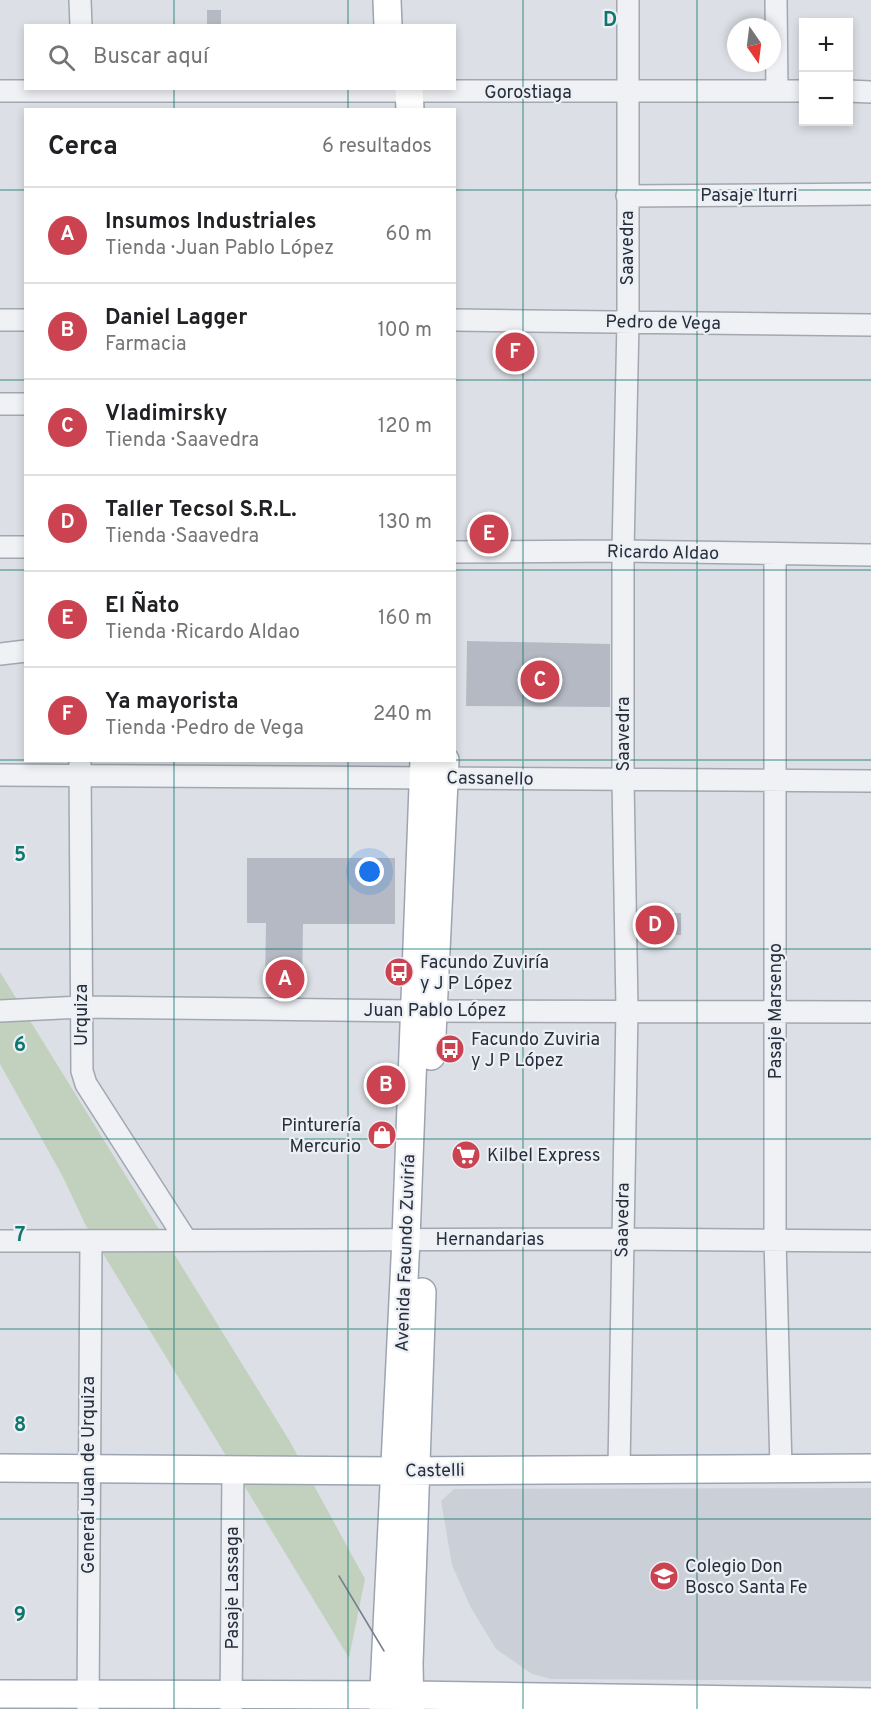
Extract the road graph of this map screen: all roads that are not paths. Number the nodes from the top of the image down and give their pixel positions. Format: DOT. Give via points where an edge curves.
graph roads {
  1 [pos="80,0"];
  2 [pos="387,0"];
  3 [pos="404,0"];
  4 [pos="628,0"];
  5 [pos="776,0"];
  6 [pos="81,24"];
  7 [pos="388,24"];
  8 [pos="405,24"];
  9 [pos="0,91"];
  10 [pos="777,91"];
  11 [pos="799,91"];
  12 [pos="853,92"];
  13 [pos="871,92"];
  14 [pos="627,93"];
  15 [pos="81,97"];
  16 [pos="401,97"];
  17 [pos="871,194"];
  18 [pos="627,196"];
  19 [pos="0,320"];
  20 [pos="24,320"];
  21 [pos="456,320"];
  22 [pos="628,321"];
  23 [pos="871,325"];
  24 [pos="24,404"];
  25 [pos="0,405"];
  26 [pos="0,547"];
  27 [pos="24,547"];
  28 [pos="623,551"];
  29 [pos="456,552"];
  30 [pos="775,554"];
  31 [pos="871,555"];
  32 [pos="24,651"];
  33 [pos="0,654"];
  34 [pos="80,768"];
  35 [pos="435,768"];
  36 [pos="0,775"];
  37 [pos="622,780"];
  38 [pos="776,782"];
  39 [pos="871,782"];
  40 [pos="81,1007"];
  41 [pos="627,1009"];
  42 [pos="424,1010"];
  43 [pos="774,1010"];
  44 [pos="0,1011"];
  45 [pos="871,1012"];
  46 [pos="415,1239"];
  47 [pos="621,1239"];
  48 [pos="775,1239"];
  49 [pos="91,1240"];
  50 [pos="186,1240"];
  51 [pos="0,1241"];
  52 [pos="871,1241"];
  53 [pos="0,1468"];
  54 [pos="233,1468"];
  55 [pos="619,1468"];
  56 [pos="781,1468"];
  57 [pos="871,1468"];
  58 [pos="87,1469"];
  59 [pos="405,1471"];
  60 [pos="391,1543"];
  61 [pos="409,1664"];
  62 [pos="0,1694"];
  63 [pos="530,1698"];
  64 [pos="88,1702"];
  65 [pos="231,1702"];
  66 [pos="383,1702"];
  67 [pos="410,1702"];
  68 [pos="871,1702"];
  1 -- 6 [label="street"];
  2 -- 7 [label="main road"];
  3 -- 8 [label="main road"];
  4 -- 14 [label="street, Saavedra"];
  5 -- 10 [label="street"];
  9 -- 15 [label="street, Gorostiaga"];
  10 -- 11 [label="street, Gorostiaga"];
  10 -- 14 [label="street, Gorostiaga"];
  12 -- 13 [label="street"];
  14 -- 16 [label="street, Gorostiaga"];
  14 -- 18 [label="street, Saavedra"];
  15 -- 16 [label="street, Gorostiaga"];
  17 -- 18 [label="street, Pasaje Iturri"];
  18 -- 22 [label="street, Saavedra"];
  19 -- 20 [label="street"];
  21 -- 22 [label="street, Pedro de Vega"];
  22 -- 23 [label="street, Pedro de Vega"];
  22 -- 28 [label="street, Saavedra"];
  24 -- 25 [label="street"];
  26 -- 27 [label="street"];
  28 -- 29 [label="street, Ricardo Aldao"];
  28 -- 30 [label="street, Ricardo Aldao"];
  28 -- 37 [label="street, Saavedra"];
  30 -- 31 [label="street, Ricardo Aldao"];
  30 -- 38 [label="street, Pasaje Marsengo"];
  32 -- 33 [label="street"];
  34 -- 35 [label="street, Cassanello"];
  34 -- 36 [label="street, Cassanello"];
  34 -- 40 [label="street, Urquiza"];
  35 -- 37 [label="street, Cassanello"];
  35 -- 42 [label="main road, Avenida Facundo Zuviría"];
  37 -- 38 [label="street, Cassanello"];
  37 -- 41 [label="street, Saavedra"];
  38 -- 39 [label="street, Cassanello"];
  38 -- 43 [label="street, Pasaje Marsengo"];
  40 -- 42 [label="street, Juan Pablo López"];
  40 -- 44 [label="street, Juan Pablo López"];
  40 -- 50 [label="street, Urquiza" via="82,1071 87,1084"];
  41 -- 42 [label="street, Juan Pablo López"];
  41 -- 43 [label="street, Juan Pablo López"];
  41 -- 47 [label="street, Saavedra"];
  42 -- 46 [label="main road, Avenida Facundo Zuviría"];
  43 -- 45 [label="street, Juan Pablo López"];
  43 -- 48 [label="street, Pasaje Marsengo"];
  46 -- 47 [label="street, Hernandarias"];
  46 -- 50 [label="street, Hernandarias"];
  46 -- 59 [label="main road, Avenida Facundo Zuviría"];
  47 -- 48 [label="street, Hernandarias"];
  47 -- 55 [label="street, Saavedra"];
  48 -- 52 [label="street, Hernandarias"];
  48 -- 56 [label="street, Pasaje Marsengo"];
  49 -- 50 [label="street, Hernandarias"];
  49 -- 51 [label="street, Hernandarias"];
  49 -- 58 [label="street, General Juan de Urquiza"];
  53 -- 58 [label="main road, Castelli"];
  54 -- 58 [label="main road, Castelli"];
  54 -- 59 [label="main road, Castelli"];
  54 -- 65 [label="street, Pasaje Lassaga"];
  55 -- 56 [label="main road, Castelli"];
  55 -- 59 [label="main road, Castelli"];
  56 -- 57 [label="main road, Castelli"];
  58 -- 64 [label="street, General Juan de Urquiza"];
  59 -- 60 [label="main road, Avenida Facundo Zuviría"];
  59 -- 61 [label="main road, Avenida Facundo Zuviría"];
  60 -- 61 [label="main road" via="399,1575 398,1637"];
  60 -- 66 [label="main road, Avenida Facundo Zuviría"];
  61 -- 63 [label="main road" via="422,1677 452,1689"];
  61 -- 67 [label="main road, Avenida Facundo Zuviría"];
  62 -- 64 [label="main road"];
  63 -- 67 [label="main road"];
  63 -- 68 [label="main road"];
  64 -- 65 [label="main road"];
  65 -- 66 [label="main road"];
  66 -- 67 [label="main road"];
}
